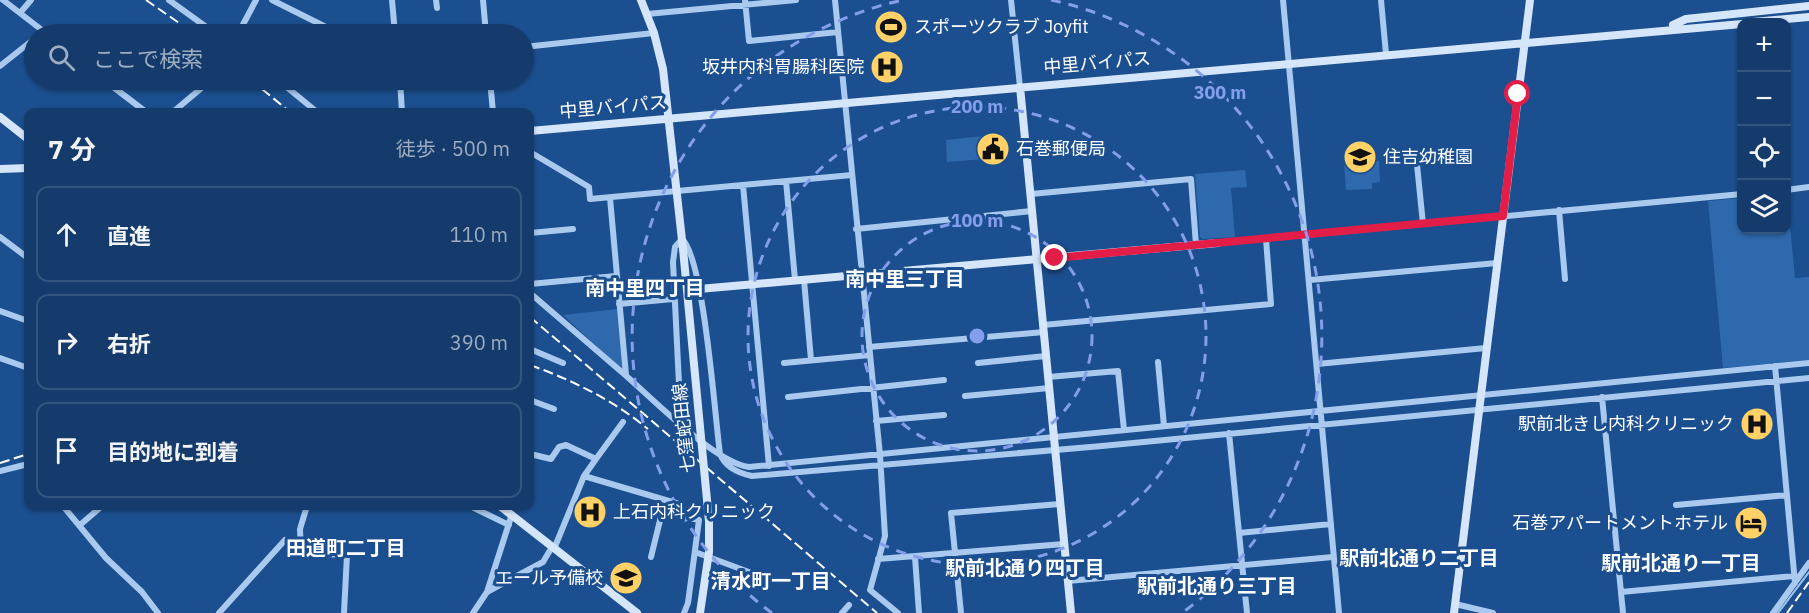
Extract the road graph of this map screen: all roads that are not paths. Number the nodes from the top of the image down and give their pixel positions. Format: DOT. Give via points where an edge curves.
graph roads {
  1 [pos="3,0"];
  2 [pos="30,0"];
  3 [pos="169,0"];
  4 [pos="256,0"];
  5 [pos="273,0"];
  6 [pos="392,0"];
  7 [pos="436,0"];
  8 [pos="483,0"];
  9 [pos="641,0"];
  10 [pos="796,0"];
  11 [pos="835,0"];
  12 [pos="1011,0"];
  13 [pos="1283,0"];
  14 [pos="1381,0"];
  15 [pos="1530,0"];
  16 [pos="745,3"];
  17 [pos="1809,6"];
  18 [pos="437,8"];
  19 [pos="20,13"];
  20 [pos="647,14"];
  21 [pos="1809,17"];
  22 [pos="1791,19"];
  23 [pos="33,24"];
  24 [pos="202,24"];
  25 [pos="243,24"];
  26 [pos="320,24"];
  27 [pos="394,24"];
  28 [pos="485,24"];
  29 [pos="1737,24"];
  30 [pos="1667,28"];
  31 [pos="838,32"];
  32 [pos="654,33"];
  33 [pos="1525,41"];
  34 [pos="534,45"];
  35 [pos="24,47"];
  36 [pos="1386,54"];
  37 [pos="1289,62"];
  38 [pos="0,66"];
  39 [pos="1020,87"];
  40 [pos="117,90"];
  41 [pos="199,90"];
  42 [pos="290,90"];
  43 [pos="401,90"];
  44 [pos="491,90"];
  45 [pos="845,103"];
  46 [pos="141,108"];
  47 [pos="178,108"];
  48 [pos="312,108"];
  49 [pos="402,108"];
  50 [pos="494,108"];
  51 [pos="0,117"];
  52 [pos="669,119"];
  53 [pos="534,131"];
  54 [pos="24,137"];
  55 [pos="534,154"];
  56 [pos="1416,154"];
  57 [pos="24,168"];
  58 [pos="0,169"];
  59 [pos="852,175"];
  60 [pos="786,182"];
  61 [pos="743,185"];
  62 [pos="1809,188"];
  63 [pos="1791,190"];
  64 [pos="677,192"];
  65 [pos="1030,194"];
  66 [pos="1737,194"];
  67 [pos="610,198"];
  68 [pos="1559,210"];
  69 [pos="1032,212"];
  70 [pos="1503,216"];
  71 [pos="1423,224"];
  72 [pos="573,229"];
  73 [pos="856,229"];
  74 [pos="534,233"];
  75 [pos="1306,234"];
  76 [pos="0,237"];
  77 [pos="682,239"];
  78 [pos="1266,239"];
  79 [pos="1218,243"];
  80 [pos="1196,245"];
  81 [pos="24,255"];
  82 [pos="1037,259"];
  83 [pos="1497,263"];
  84 [pos="862,275"];
  85 [pos="616,276"];
  86 [pos="1565,279"];
  87 [pos="800,280"];
  88 [pos="1310,280"];
  89 [pos="534,284"];
  90 [pos="752,284"];
  91 [pos="699,289"];
  92 [pos="534,296"];
  93 [pos="673,299"];
  94 [pos="619,304"];
  95 [pos="0,311"];
  96 [pos="24,320"];
  97 [pos="1043,328"];
  98 [pos="869,346"];
  99 [pos="1486,348"];
  100 [pos="534,350"];
  101 [pos="870,355"];
  102 [pos="1046,356"];
  103 [pos="0,358"];
  104 [pos="811,360"];
  105 [pos="1158,362"];
  106 [pos="563,363"];
  107 [pos="784,363"];
  108 [pos="978,363"];
  109 [pos="1809,363"];
  110 [pos="1317,364"];
  111 [pos="1775,366"];
  112 [pos="24,367"];
  113 [pos="626,375"];
  114 [pos="1048,377"];
  115 [pos="1657,377"];
  116 [pos="1809,378"];
  117 [pos="944,380"];
  118 [pos="1776,381"];
  119 [pos="873,388"];
  120 [pos="1049,388"];
  121 [pos="1658,392"];
  122 [pos="1481,394"];
  123 [pos="965,396"];
  124 [pos="788,397"];
  125 [pos="1602,397"];
  126 [pos="534,402"];
  127 [pos="554,409"];
  128 [pos="1479,409"];
  129 [pos="1321,411"];
  130 [pos="944,415"];
  131 [pos="876,421"];
  132 [pos="623,422"];
  133 [pos="681,425"];
  134 [pos="1321,425"];
  135 [pos="1164,426"];
  136 [pos="1124,430"];
  137 [pos="1229,433"];
  138 [pos="1054,438"];
  139 [pos="1055,450"];
  140 [pos="720,454"];
  141 [pos="880,455"];
  142 [pos="534,457"];
  143 [pos="596,459"];
  144 [pos="24,465"];
  145 [pos="769,466"];
  146 [pos="881,466"];
  147 [pos="0,471"];
  148 [pos="584,476"];
  149 [pos="1786,495"];
  150 [pos="665,500"];
  151 [pos="1060,504"];
  152 [pos="1676,506"];
  153 [pos="67,510"];
  154 [pos="97,510"];
  155 [pos="306,510"];
  156 [pos="478,510"];
  157 [pos="507,510"];
  158 [pos="508,510"];
  159 [pos="1330,524"];
  160 [pos="80,525"];
  161 [pos="508,525"];
  162 [pos="1239,533"];
  163 [pos="1064,544"];
  164 [pos="553,548"];
  165 [pos="695,552"];
  166 [pos="300,553"];
  167 [pos="955,554"];
  168 [pos="651,556"];
  169 [pos="915,557"];
  170 [pos="1334,557"];
  171 [pos="878,560"];
  172 [pos="1809,563"];
  173 [pos="1242,565"];
  174 [pos="765,578"];
  175 [pos="1794,579"];
  176 [pos="1068,581"];
  177 [pos="487,592"];
  178 [pos="1621,592"];
  179 [pos="849,605"];
  180 [pos="1455,608"];
  181 [pos="158,613"];
  182 [pos="219,613"];
  183 [pos="344,613"];
  184 [pos="473,613"];
  185 [pos="637,613"];
  186 [pos="684,613"];
  187 [pos="700,613"];
  188 [pos="842,613"];
  189 [pos="898,613"];
  190 [pos="919,613"];
  191 [pos="961,613"];
  192 [pos="1071,613"];
  193 [pos="1247,613"];
  194 [pos="1339,613"];
  195 [pos="1493,613"];
  196 [pos="1623,613"];
  197 [pos="1773,613"];
  1 -- 19 [label="street"];
  2 -- 19 [label="street"];
  3 -- 24 [label="street"];
  4 -- 25 [label="street"];
  5 -- 26 [label="street"];
  6 -- 27 [label="street"];
  7 -- 18 [label="street"];
  8 -- 28 [label="street"];
  9 -- 20 [label="street, 七窪蛇田線"];
  10 -- 16 [label="street"];
  11 -- 31 [label="street"];
  12 -- 39 [label="street"];
  13 -- 37 [label="street"];
  14 -- 36 [label="street"];
  15 -- 33 [label="street"];
  16 -- 20 [label="street"];
  16 -- 31 [label="street" via="749,41"];
  17 -- 30 [label="street, 中里バイパス" via="1686,19"];
  19 -- 23 [label="street"];
  20 -- 32 [label="street, 七窪蛇田線"];
  21 -- 22 [label="street"];
  29 -- 30 [label="street, 中里バイパス"];
  30 -- 33 [label="street, 中里バイパス"];
  31 -- 45 [label="street"];
  32 -- 34 [label="street"];
  32 -- 52 [label="street, 七窪蛇田線"];
  33 -- 36 [label="street, 中里バイパス"];
  33 -- 70 [label="street"];
  35 -- 38 [label="street"];
  36 -- 37 [label="street, 中里バイパス"];
  37 -- 39 [label="street, 中里バイパス"];
  37 -- 75 [label="street"];
  39 -- 45 [label="street, 中里バイパス"];
  39 -- 65 [label="street"];
  40 -- 46 [label="street"];
  41 -- 47 [label="street"];
  42 -- 48 [label="street"];
  43 -- 49 [label="street"];
  44 -- 50 [label="street"];
  45 -- 52 [label="street, 中里バイパス"];
  45 -- 59 [label="street"];
  51 -- 54 [label="street"];
  52 -- 53 [label="street, 中里バイパス"];
  52 -- 64 [label="street, 七窪蛇田線"];
  55 -- 67 [label="street" via="589,187 590,199"];
  56 -- 71 [label="street"];
  57 -- 58 [label="street"];
  59 -- 60 [label="street"];
  59 -- 73 [label="street"];
  60 -- 61 [label="street"];
  60 -- 87 [label="street"];
  61 -- 64 [label="street"];
  61 -- 90 [label="street"];
  62 -- 63 [label="street"];
  64 -- 67 [label="street"];
  64 -- 77 [label="street, 七窪蛇田線"];
  65 -- 69 [label="street"];
  65 -- 80 [label="street" via="1191,179"];
  66 -- 68 [label="street"];
  67 -- 85 [label="street"];
  68 -- 70 [label="street"];
  68 -- 86 [label="street"];
  69 -- 73 [label="street"];
  69 -- 82 [label="street"];
  70 -- 71 [label="street"];
  70 -- 83 [label="street"];
  71 -- 75 [label="street"];
  72 -- 74 [label="street"];
  73 -- 84 [label="street"];
  75 -- 78 [label="street"];
  75 -- 88 [label="street"];
  76 -- 81 [label="street"];
  77 -- 91 [label="street" via="689,245"];
  77 -- 93 [label="street" via="675,247 672,262"];
  77 -- 187 [label="street, 七窪蛇田線, bridge" via="709,521 709,552"];
  78 -- 79 [label="street"];
  78 -- 97 [label="street" via="1271,304"];
  79 -- 80 [label="street"];
  80 -- 82 [label="street"];
  82 -- 84 [label="street"];
  82 -- 97 [label="street"];
  83 -- 88 [label="street"];
  83 -- 99 [label="street"];
  84 -- 87 [label="street"];
  84 -- 98 [label="street"];
  85 -- 89 [label="street"];
  85 -- 94 [label="street"];
  87 -- 90 [label="street"];
  87 -- 104 [label="street"];
  88 -- 110 [label="street"];
  90 -- 91 [label="street"];
  90 -- 145 [label="street"];
  91 -- 140 [label="street"];
  92 -- 113 [label="street"];
  93 -- 94 [label="street"];
  93 -- 133 [label="street"];
  94 -- 113 [label="street"];
  95 -- 96 [label="street"];
  97 -- 98 [label="street"];
  97 -- 102 [label="street"];
  98 -- 101 [label="street"];
  99 -- 110 [label="street"];
  99 -- 122 [label="street"];
  100 -- 106 [label="street"];
  101 -- 104 [label="street"];
  101 -- 119 [label="street"];
  102 -- 108 [label="street"];
  102 -- 114 [label="street"];
  103 -- 112 [label="street"];
  104 -- 107 [label="street"];
  105 -- 135 [label="street"];
  109 -- 111 [label="street"];
  110 -- 129 [label="street"];
  111 -- 115 [label="street"];
  111 -- 118 [label="street"];
  113 -- 133 [label="street"];
  114 -- 120 [label="street"];
  114 -- 136 [label="street" via="1118,371"];
  115 -- 121 [label="street"];
  115 -- 122 [label="street"];
  116 -- 118 [label="street"];
  117 -- 119 [label="street"];
  118 -- 121 [label="street"];
  118 -- 149 [label="street"];
  119 -- 124 [label="street"];
  119 -- 131 [label="street"];
  120 -- 123 [label="street"];
  120 -- 138 [label="street"];
  121 -- 125 [label="street"];
  122 -- 128 [label="street"];
  122 -- 129 [label="street"];
  125 -- 128 [label="street"];
  125 -- 178 [label="street"];
  126 -- 127 [label="street"];
  128 -- 134 [label="street"];
  128 -- 180 [label="street"];
  129 -- 134 [label="street"];
  129 -- 135 [label="street"];
  130 -- 131 [label="street"];
  131 -- 141 [label="street"];
  132 -- 143 [label="street"];
  133 -- 140 [label="street"];
  134 -- 137 [label="street"];
  134 -- 159 [label="street"];
  135 -- 136 [label="street"];
  136 -- 138 [label="street"];
  137 -- 139 [label="street"];
  137 -- 162 [label="street"];
  138 -- 139 [label="street"];
  138 -- 141 [label="street"];
  139 -- 146 [label="street"];
  139 -- 151 [label="street"];
  140 -- 145 [label="street" via="742,466"];
  140 -- 146 [label="street" via="730,467 752,476"];
  141 -- 145 [label="street"];
  141 -- 146 [label="street"];
  142 -- 143 [label="street" via="551,459 559,447 566,445"];
  143 -- 148 [label="street"];
  144 -- 147 [label="street"];
  146 -- 171 [label="street" via="885,536"];
  148 -- 150 [label="street"];
  148 -- 164 [label="street"];
  149 -- 152 [label="street"];
  149 -- 175 [label="street"];
  150 -- 165 [label="street" via="679,504 681,516 699,520"];
  150 -- 168 [label="street"];
  151 -- 163 [label="street"];
  151 -- 167 [label="street" via="951,513"];
  153 -- 160 [label="street"];
  154 -- 160 [label="street"];
  155 -- 166 [label="street" via="300,529"];
  156 -- 161 [label="street"];
  157 -- 161 [label="street"];
  158 -- 164 [label="street"];
  159 -- 162 [label="street"];
  159 -- 170 [label="street"];
  160 -- 181 [label="street"];
  161 -- 177 [label="street"];
  162 -- 173 [label="street"];
  163 -- 167 [label="street"];
  163 -- 176 [label="street"];
  164 -- 177 [label="street" via="543,562"];
  164 -- 185 [label="street"];
  165 -- 174 [label="street"];
  165 -- 186 [label="street"];
  166 -- 182 [label="street" via="285,540"];
  166 -- 183 [label="street" via="346,555"];
  167 -- 169 [label="street"];
  167 -- 191 [label="street"];
  169 -- 171 [label="street"];
  169 -- 190 [label="street"];
  170 -- 173 [label="street"];
  170 -- 194 [label="street"];
  171 -- 189 [label="street" via="870,590"];
  172 -- 175 [label="street"];
  173 -- 176 [label="street"];
  173 -- 193 [label="street"];
  175 -- 178 [label="street"];
  175 -- 197 [label="street"];
  176 -- 192 [label="street"];
  177 -- 184 [label="street"];
  178 -- 196 [label="street"];
  179 -- 188 [label="street"];
  180 -- 195 [label="street"];
}
